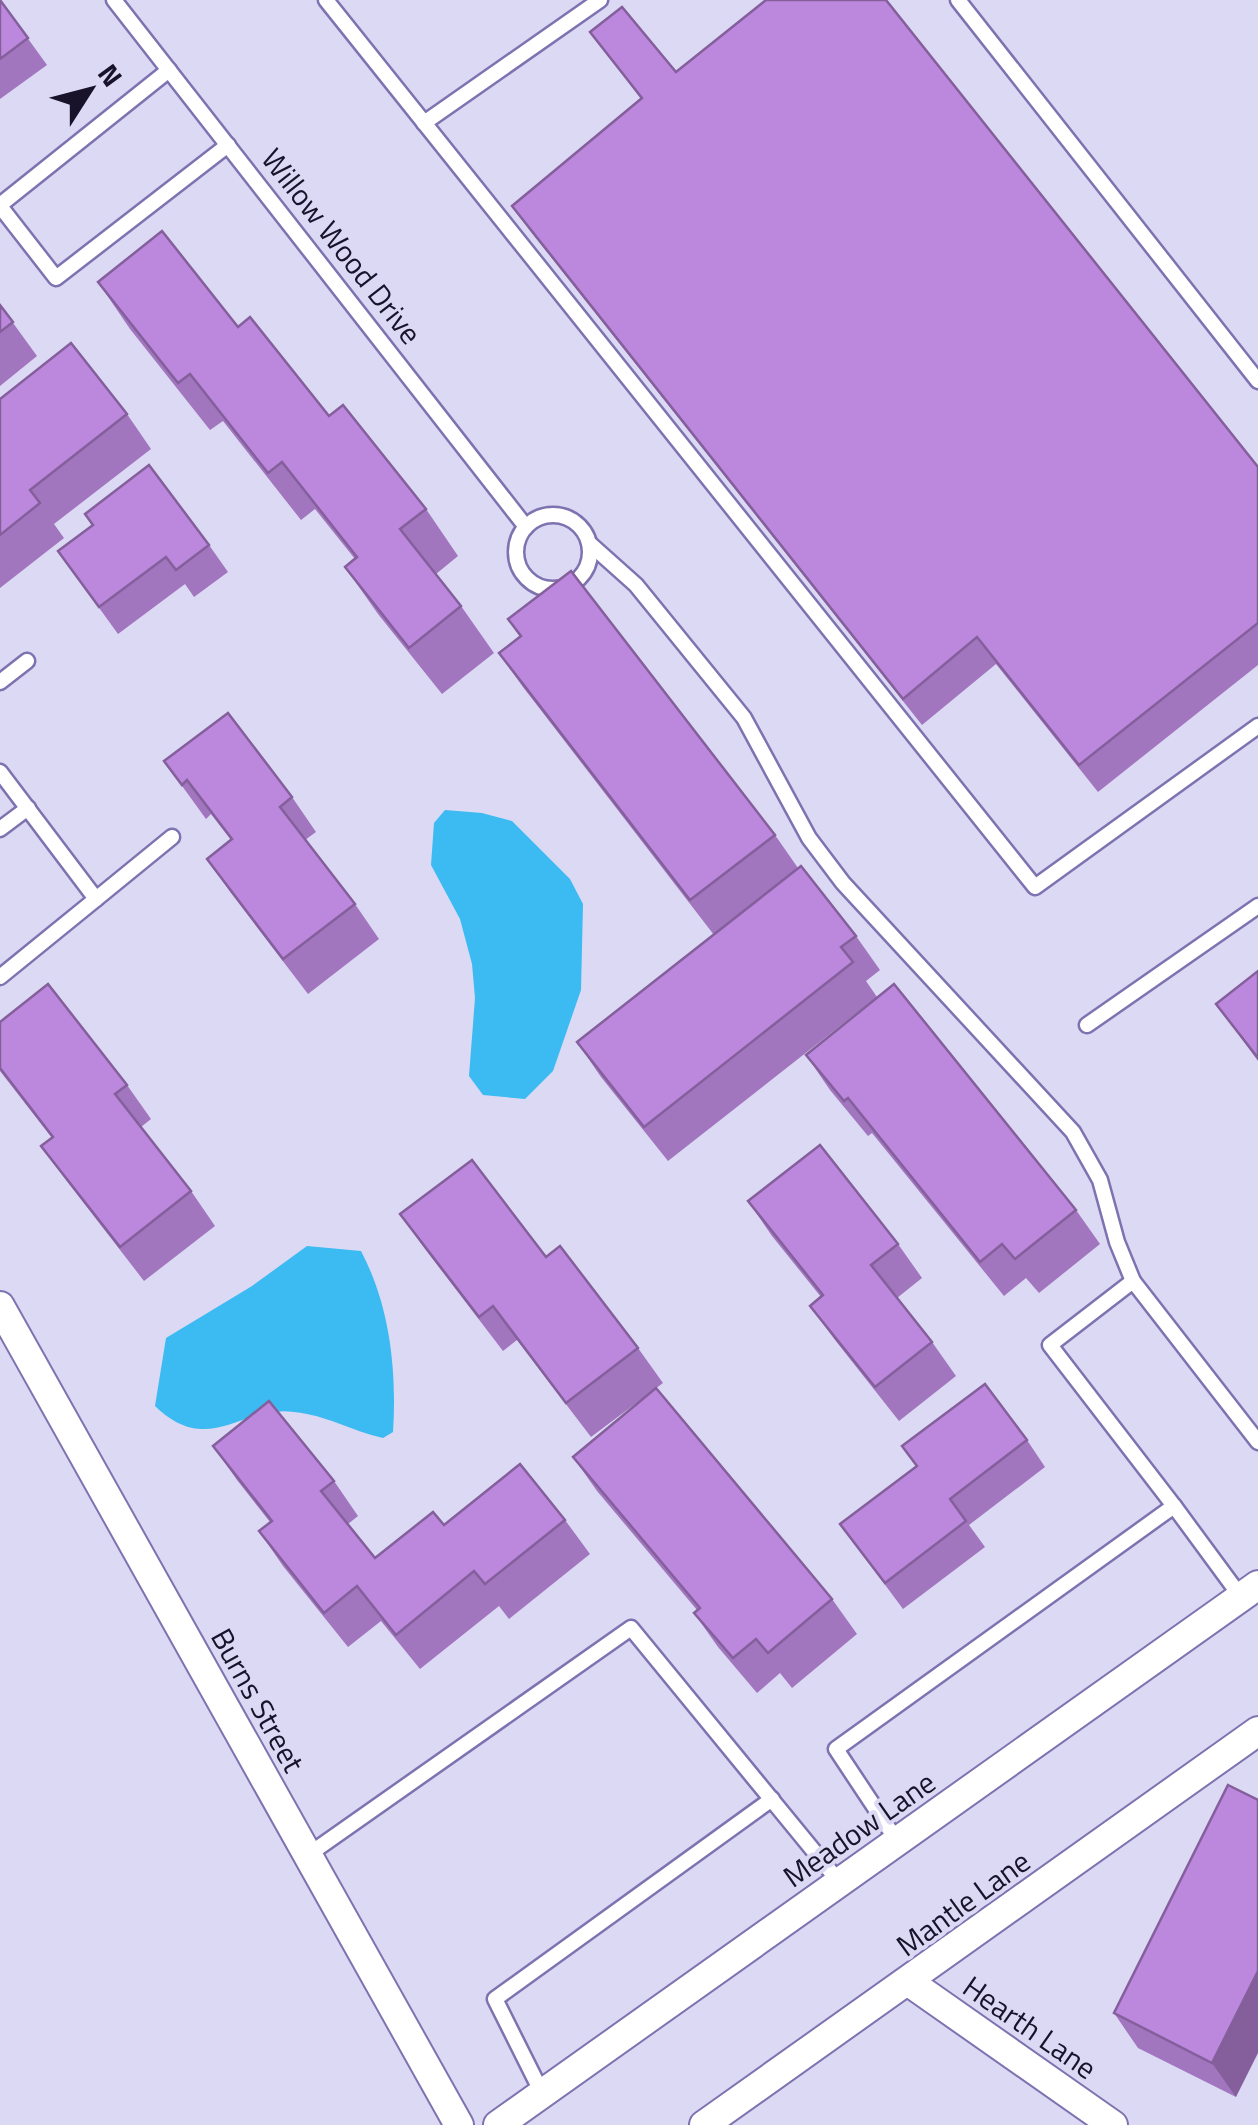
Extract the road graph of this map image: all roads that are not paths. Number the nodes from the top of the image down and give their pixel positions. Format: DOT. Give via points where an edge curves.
graph roads {
  1 [pos="114,0"];
  2 [pos="326,0"];
  3 [pos="600,0"];
  4 [pos="958,0"];
  5 [pos="169,70"];
  6 [pos="424,123"];
  7 [pos="228,145"];
  8 [pos="0,206"];
  9 [pos="1258,381"];
  10 [pos="526,527"];
  11 [pos="588,542"];
  12 [pos="27,661"];
  13 [pos="0,682"];
  14 [pos="1258,726"];
  15 [pos="0,772"];
  16 [pos="28,808"];
  17 [pos="0,830"];
  18 [pos="172,837"];
  19 [pos="96,898"];
  20 [pos="1258,906"];
  21 [pos="0,977"];
  22 [pos="1088,1025"];
  23 [pos="1133,1280"];
  24 [pos="0,1306"];
  25 [pos="1258,1442"];
  26 [pos="1174,1506"];
  27 [pos="1250,1591"];
  28 [pos="1258,1731"];
  29 [pos="772,1799"];
  30 [pos="897,1841"];
  31 [pos="308,1854"];
  32 [pos="840,1883"];
  33 [pos="909,1982"];
  34 [pos="542,2094"];
  35 [pos="459,2125"];
  36 [pos="498,2125"];
  37 [pos="704,2125"];
  38 [pos="1114,2125"];
  1 -- 5 [label="lane, Willow Wood Drive"];
  2 -- 6 [label="lane"];
  3 -- 6 [label="lane"];
  4 -- 9 [label="lane"];
  5 -- 7 [label="lane, Willow Wood Drive"];
  5 -- 8 [label="lane"];
  6 -- 14 [label="lane" via="1035,887"];
  7 -- 8 [label="lane" via="56,278"];
  7 -- 10 [label="lane, Willow Wood Drive"];
  10 -- 11 [label="lane" via="545,516 567,518"];
  10 -- 11 [label="lane" via="518,562 544,588 579,578"];
  11 -- 23 [label="lane" via="636,585 744,718 809,838 842,883 1073,1132 1100,1180"];
  12 -- 13 [label="lane"];
  15 -- 16 [label="lane"];
  16 -- 17 [label="lane"];
  16 -- 19 [label="lane"];
  18 -- 19 [label="lane"];
  19 -- 21 [label="lane"];
  20 -- 22 [label="lane"];
  23 -- 25 [label="lane"];
  23 -- 26 [label="lane" via="1050,1345"];
  24 -- 31 [label="street, Burns Street"];
  26 -- 27 [label="lane"];
  26 -- 30 [label="lane" via="836,1748"];
  27 -- 30 [label="street, Meadow Lane"];
  28 -- 33 [label="street, Mantle Lane"];
  29 -- 31 [label="lane" via="630,1628"];
  29 -- 32 [label="lane"];
  29 -- 34 [label="lane" via="495,1999"];
  30 -- 32 [label="street, Meadow Lane"];
  31 -- 35 [label="street, Burns Street"];
  32 -- 34 [label="street, Meadow Lane"];
  33 -- 37 [label="street, Mantle Lane"];
  33 -- 38 [label="street, Hearth Lane"];
  34 -- 36 [label="street, Meadow Lane"];
}
